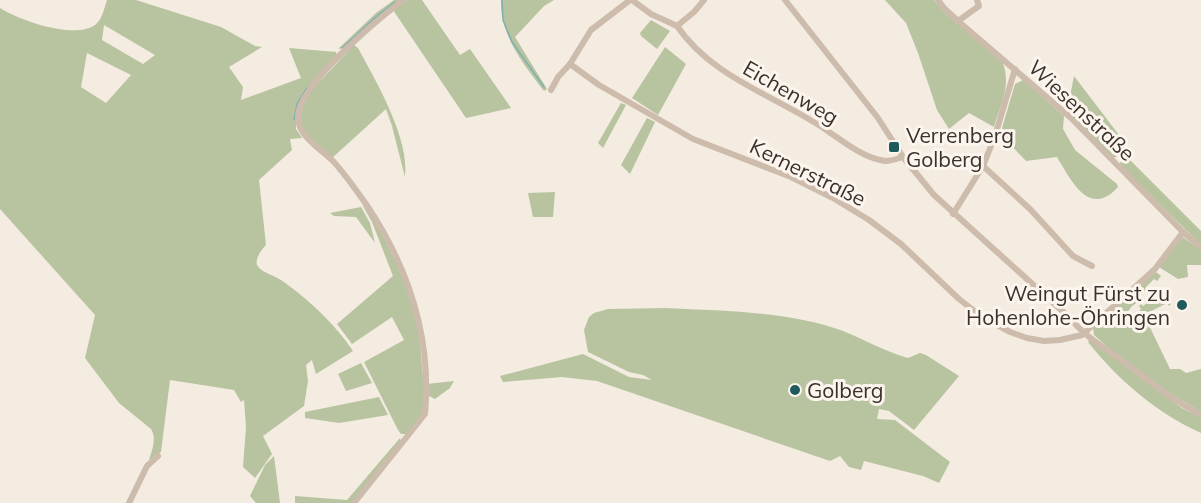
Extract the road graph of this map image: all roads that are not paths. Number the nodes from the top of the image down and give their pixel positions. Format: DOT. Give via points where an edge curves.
graph roads {
  1 [pos="403,0"];
  2 [pos="631,0"];
  3 [pos="704,0"];
  4 [pos="785,0"];
  5 [pos="938,0"];
  6 [pos="977,0"];
  7 [pos="958,21"];
  8 [pos="676,26"];
  9 [pos="570,64"];
  10 [pos="1015,69"];
  11 [pos="551,90"];
  12 [pos="903,157"];
  13 [pos="983,166"];
  14 [pos="953,214"];
  15 [pos="1183,232"];
  16 [pos="1201,248"];
  17 [pos="1092,266"];
  18 [pos="1085,332"];
  19 [pos="1201,415"];
  20 [pos="158,456"];
  21 [pos="129,503"];
  22 [pos="354,503"];
  1 -- 22 [label="street" via="344,52 307,93 298,115 306,136 365,202 402,269 420,319 425,414"];
  2 -- 8 [label="street"];
  2 -- 9 [label="street" via="591,30"];
  3 -- 8 [label="street"];
  4 -- 12 [label="street" via="878,118"];
  5 -- 7 [label="street, Wiesenstraße"];
  6 -- 7 [label="street" via="979,6"];
  7 -- 10 [label="street, Wiesenstraße"];
  8 -- 12 [label="street, Eichenweg" via="696,49 731,77 864,153 887,161"];
  9 -- 11 [label="street"];
  9 -- 18 [label="street, Kernerstraße" via="693,139 791,177 860,214 901,244 959,299 1010,332 1044,341"];
  10 -- 13 [label="street"];
  10 -- 15 [label="street, Wiesenstraße" via="1071,118"];
  12 -- 14 [label="street"];
  13 -- 14 [label="street"];
  13 -- 17 [label="street" via="1073,256"];
  14 -- 18 [label="street"];
  15 -- 16 [label="street, Wiesenstraße"];
  15 -- 18 [label="street" via="1155,269"];
  18 -- 19 [label="street"];
  20 -- 21 [label="street" via="147,465"];
}
